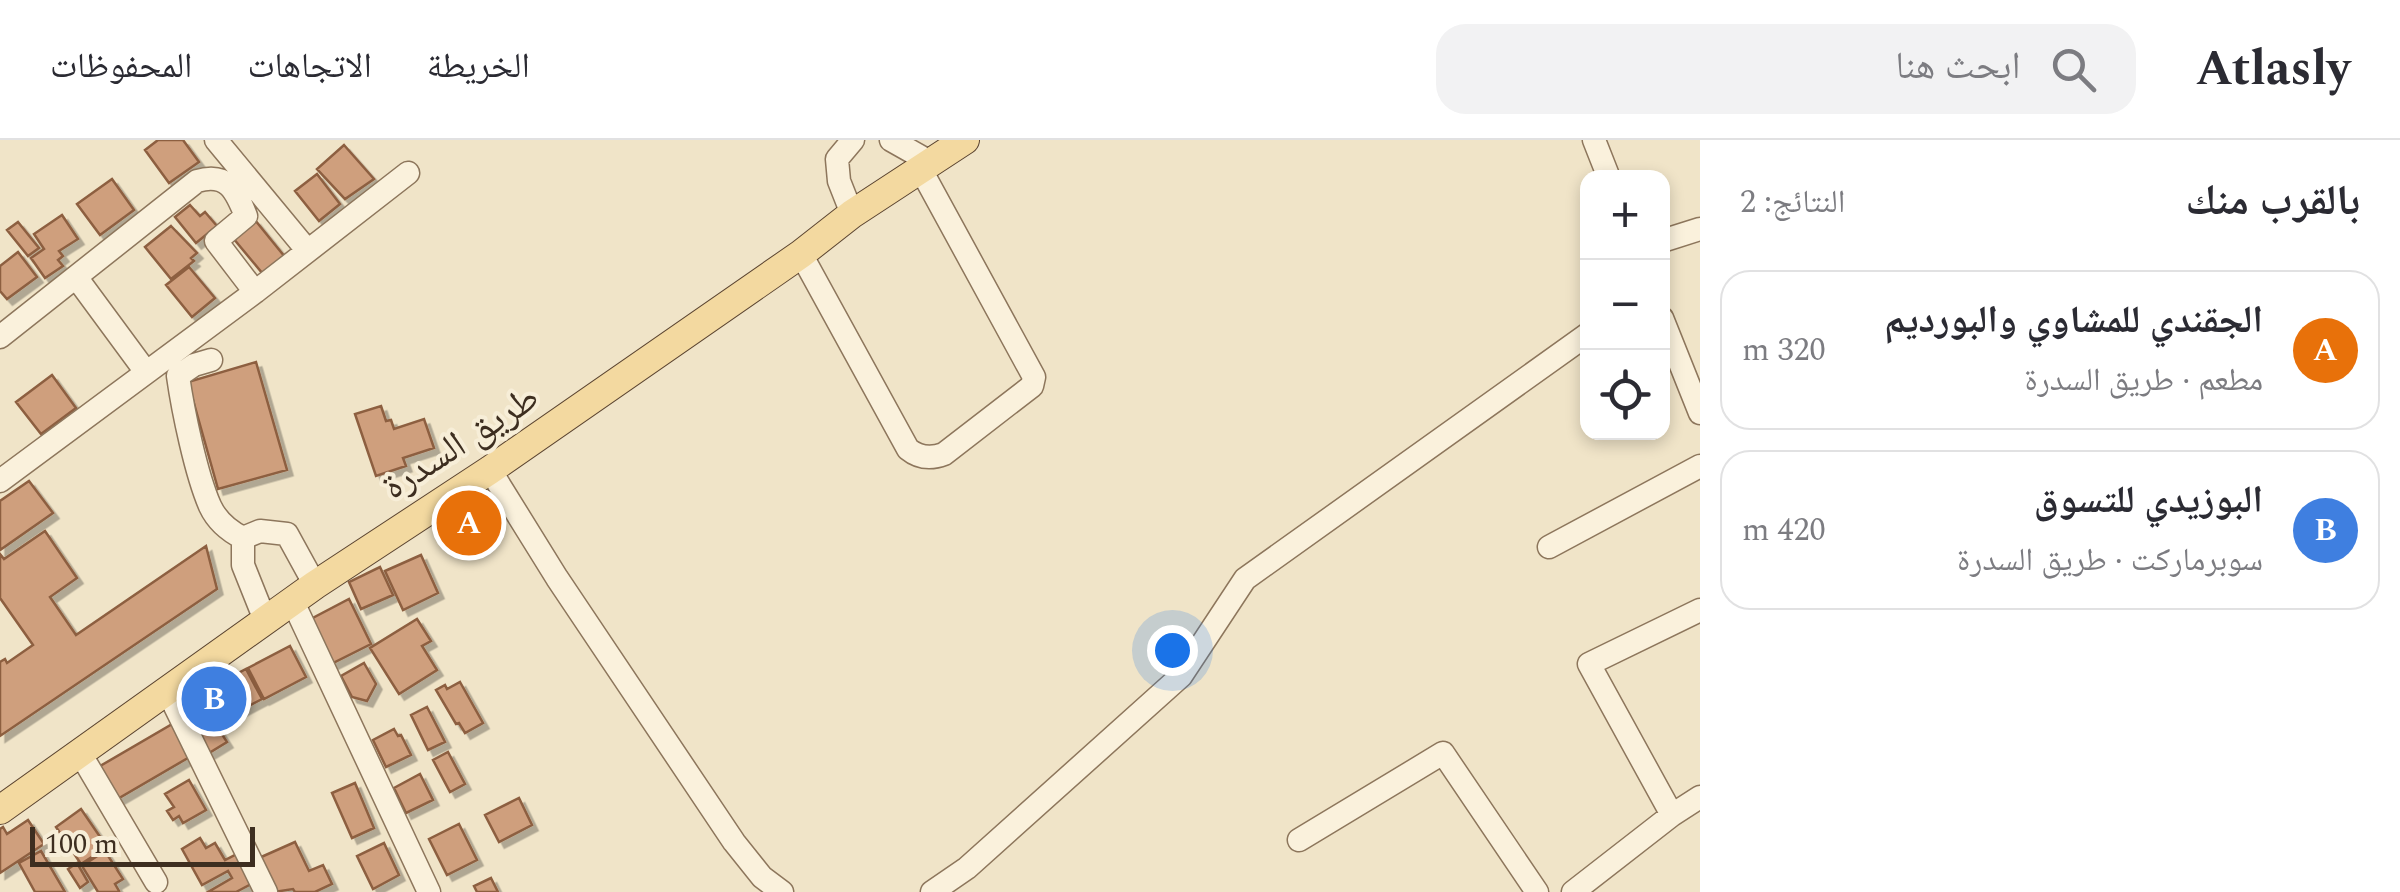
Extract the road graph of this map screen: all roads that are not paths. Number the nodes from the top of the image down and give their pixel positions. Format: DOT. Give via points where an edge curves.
graph roads {
  1 [pos="216,140"];
  2 [pos="852,140"];
  3 [pos="891,140"];
  4 [pos="965,140"];
  5 [pos="1594,140"];
  6 [pos="925,165"];
  7 [pos="1605,170"];
  8 [pos="408,173"];
  9 [pos="852,214"];
  10 [pos="1700,230"];
  11 [pos="1670,239"];
  12 [pos="306,250"];
  13 [pos="800,254"];
  14 [pos="76,277"];
  15 [pos="255,292"];
  16 [pos="0,336"];
  17 [pos="1670,338"];
  18 [pos="1580,340"];
  19 [pos="212,360"];
  20 [pos="146,372"];
  21 [pos="1700,413"];
  22 [pos="1700,466"];
  23 [pos="490,470"];
  24 [pos="0,482"];
  25 [pos="243,538"];
  26 [pos="1549,547"];
  27 [pos="303,592"];
  28 [pos="1700,610"];
  29 [pos="266,620"];
  30 [pos="168,690"];
  31 [pos="80,754"];
  32 [pos="1700,797"];
  33 [pos="0,810"];
  34 [pos="1672,815"];
  35 [pos="1298,840"];
  36 [pos="156,882"];
  37 [pos="425,891"];
  38 [pos="266,892"];
  39 [pos="782,892"];
  40 [pos="932,892"];
  41 [pos="1538,892"];
  42 [pos="1573,892"];
  1 -- 12 [label="street"];
  2 -- 9 [label="street" via="837,160"];
  3 -- 6 [label="street"];
  4 -- 6 [label="main road, طريق السدرة"];
  5 -- 7 [label="street"];
  6 -- 9 [label="main road, طريق السدرة"];
  6 -- 13 [label="street" via="1034,377 1032,386 944,454 929,458 908,449"];
  8 -- 12 [label="street"];
  9 -- 13 [label="main road, طريق السدرة"];
  10 -- 11 [label="street"];
  12 -- 15 [label="street"];
  13 -- 23 [label="main road, طريق السدرة"];
  14 -- 15 [label="street" via="197,181 215,178 229,183 246,216 216,241"];
  14 -- 16 [label="street"];
  14 -- 20 [label="street"];
  15 -- 20 [label="street"];
  17 -- 21 [label="street"];
  18 -- 40 [label="street" via="1244,579 1181,676"];
  19 -- 25 [label="street" via="178,376 182,404 210,507 227,530"];
  20 -- 24 [label="street"];
  22 -- 26 [label="street"];
  23 -- 27 [label="main road, طريق السدرة"];
  23 -- 39 [label="street" via="734,842"];
  25 -- 27 [label="street" via="260,531 287,534"];
  25 -- 29 [label="street" via="243,565"];
  27 -- 29 [label="main road, طريق السدرة"];
  27 -- 37 [label="street"];
  28 -- 34 [label="street" via="1589,664"];
  29 -- 30 [label="main road, طريق السدرة"];
  30 -- 31 [label="main road, طريق السدرة"];
  30 -- 38 [label="street"];
  31 -- 33 [label="main road, طريق السدرة"];
  31 -- 36 [label="street"];
  32 -- 34 [label="street"];
  34 -- 42 [label="street"];
  35 -- 41 [label="street" via="1443,753"];
}
